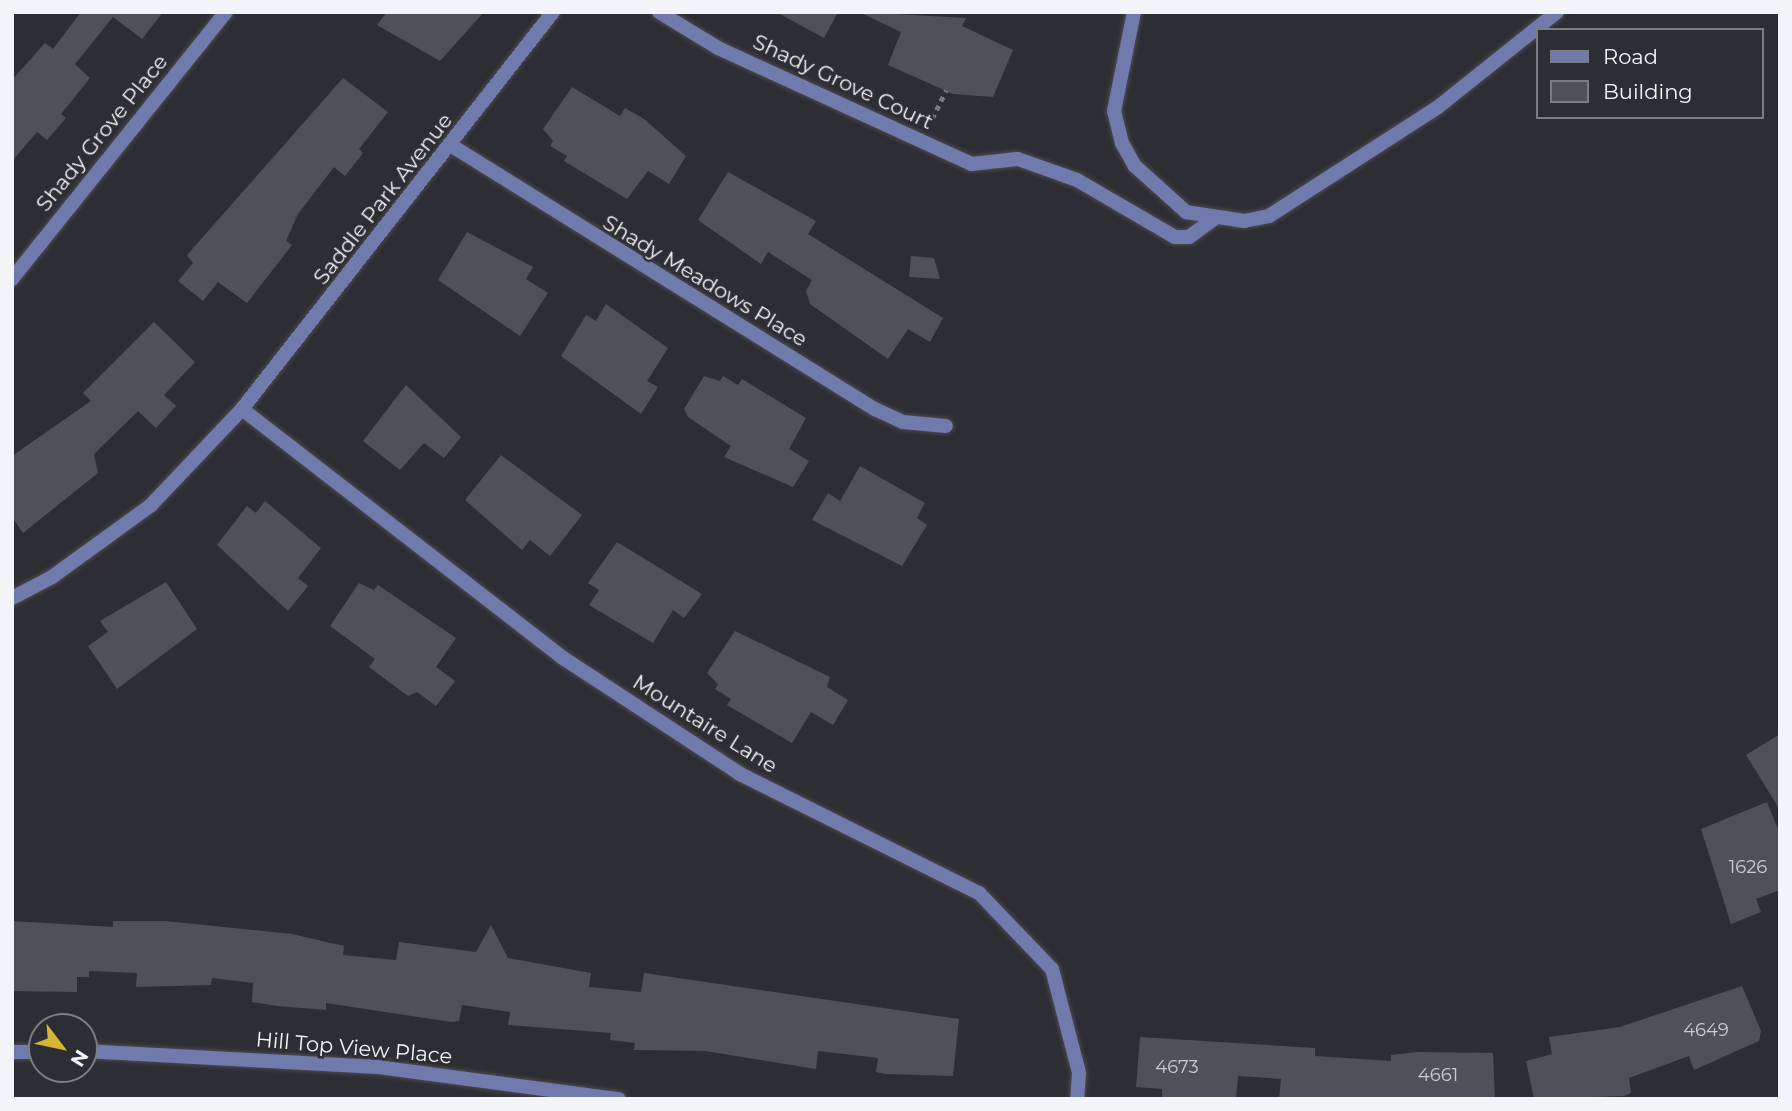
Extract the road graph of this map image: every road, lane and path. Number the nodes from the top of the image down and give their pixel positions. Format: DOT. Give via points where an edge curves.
graph roads {
  1 [pos="226,12"];
  2 [pos="553,12"];
  3 [pos="659,12"];
  4 [pos="1134,12"];
  5 [pos="1557,12"];
  6 [pos="1537,28"];
  7 [pos="1536,29"];
  8 [pos="946,90"];
  9 [pos="932,119"];
  10 [pos="452,146"];
  11 [pos="1214,219"];
  12 [pos="12,279"];
  13 [pos="242,409"];
  14 [pos="946,426"];
  15 [pos="12,598"];
  16 [pos="98,1052"];
  17 [pos="619,1099"];
  18 [pos="1077,1099"];
  1 -- 12 [label="street, Shady Grove Place"];
  2 -- 10 [label="street, Saddle Park Avenue"];
  3 -- 11 [label="street, Shady Grove Court" via="718,48 971,164 1018,159 1077,180 1175,237 1189,237"];
  4 -- 11 [label="street" via="1114,111 1122,143 1156,188 1186,212"];
  5 -- 6 [label="street"];
  7 -- 11 [label="street" via="1438,107 1269,216"];
  8 -- 9 [label="path"];
  10 -- 13 [label="street, Saddle Park Avenue"];
  10 -- 14 [label="street, Shady Meadows Place" via="875,409 903,422"];
  13 -- 15 [label="street, Saddle Park Avenue" via="151,505 52,577"];
  13 -- 18 [label="street, Mountaire Lane" via="563,658 740,774 979,893 1052,969 1079,1073"];
  16 -- 17 [label="street, Hill Top View Place" via="378,1068"];
}
